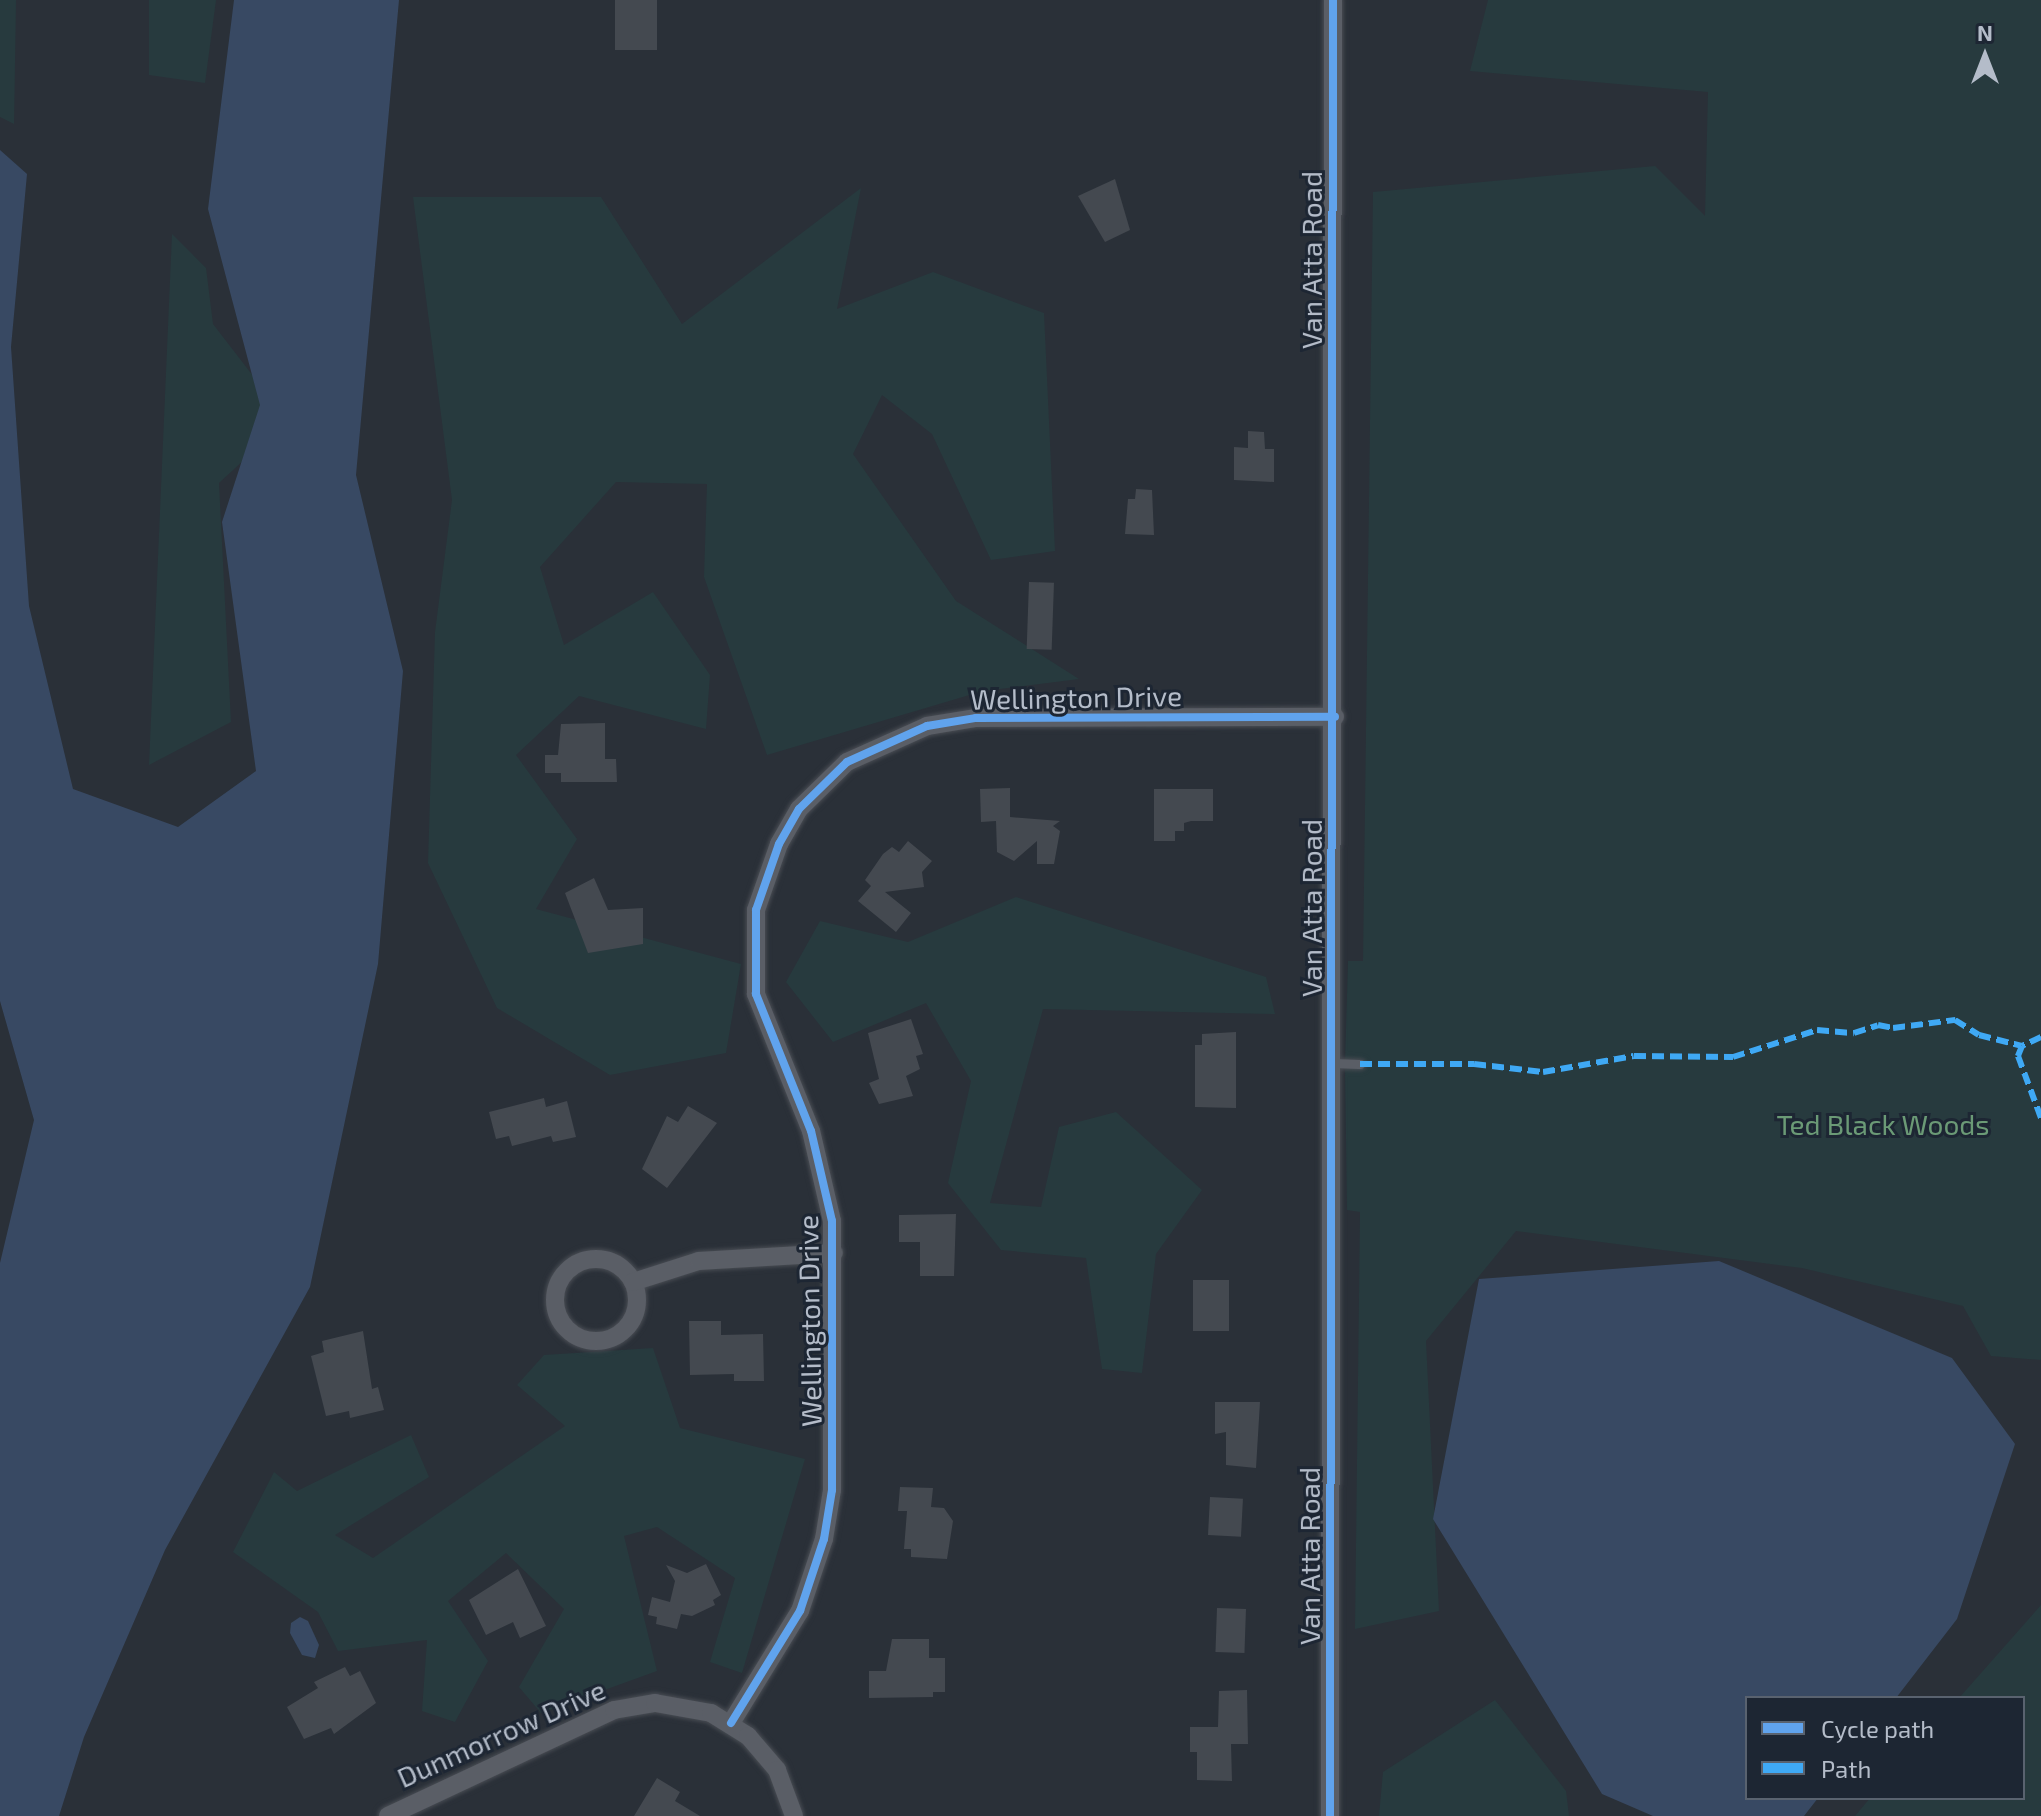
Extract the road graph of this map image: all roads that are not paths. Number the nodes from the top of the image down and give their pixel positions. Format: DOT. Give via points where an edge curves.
graph roads {
  1 [pos="1333,0"];
  2 [pos="1335,717"];
  3 [pos="1332,1063"];
  4 [pos="1360,1064"];
  5 [pos="834,1253"];
  6 [pos="633,1282"];
  7 [pos="731,1723"];
  8 [pos="388,1816"];
  9 [pos="794,1816"];
  10 [pos="1330,1816"];
  1 -- 2 [label="street, Van Atta Road"];
  2 -- 3 [label="street, Van Atta Road"];
  2 -- 5 [label="street, Wellington Drive" via="951,721 866,749 799,809 766,873 753,955 762,1015 823,1170"];
  3 -- 4 [label="lane"];
  3 -- 10 [label="street, Van Atta Road"];
  5 -- 6 [label="street" via="699,1261"];
  5 -- 7 [label="street, Wellington Drive" via="833,1462 824,1539 800,1611"];
  6 -- 6 [label="street" via="615,1263 583,1261 559,1282 557,1313 578,1338 609,1340 634,1319 638,1298"];
  7 -- 8 [label="street, Dunmorrow Drive" via="682,1705 627,1706"];
  7 -- 9 [label="street" via="777,1770"];
}
